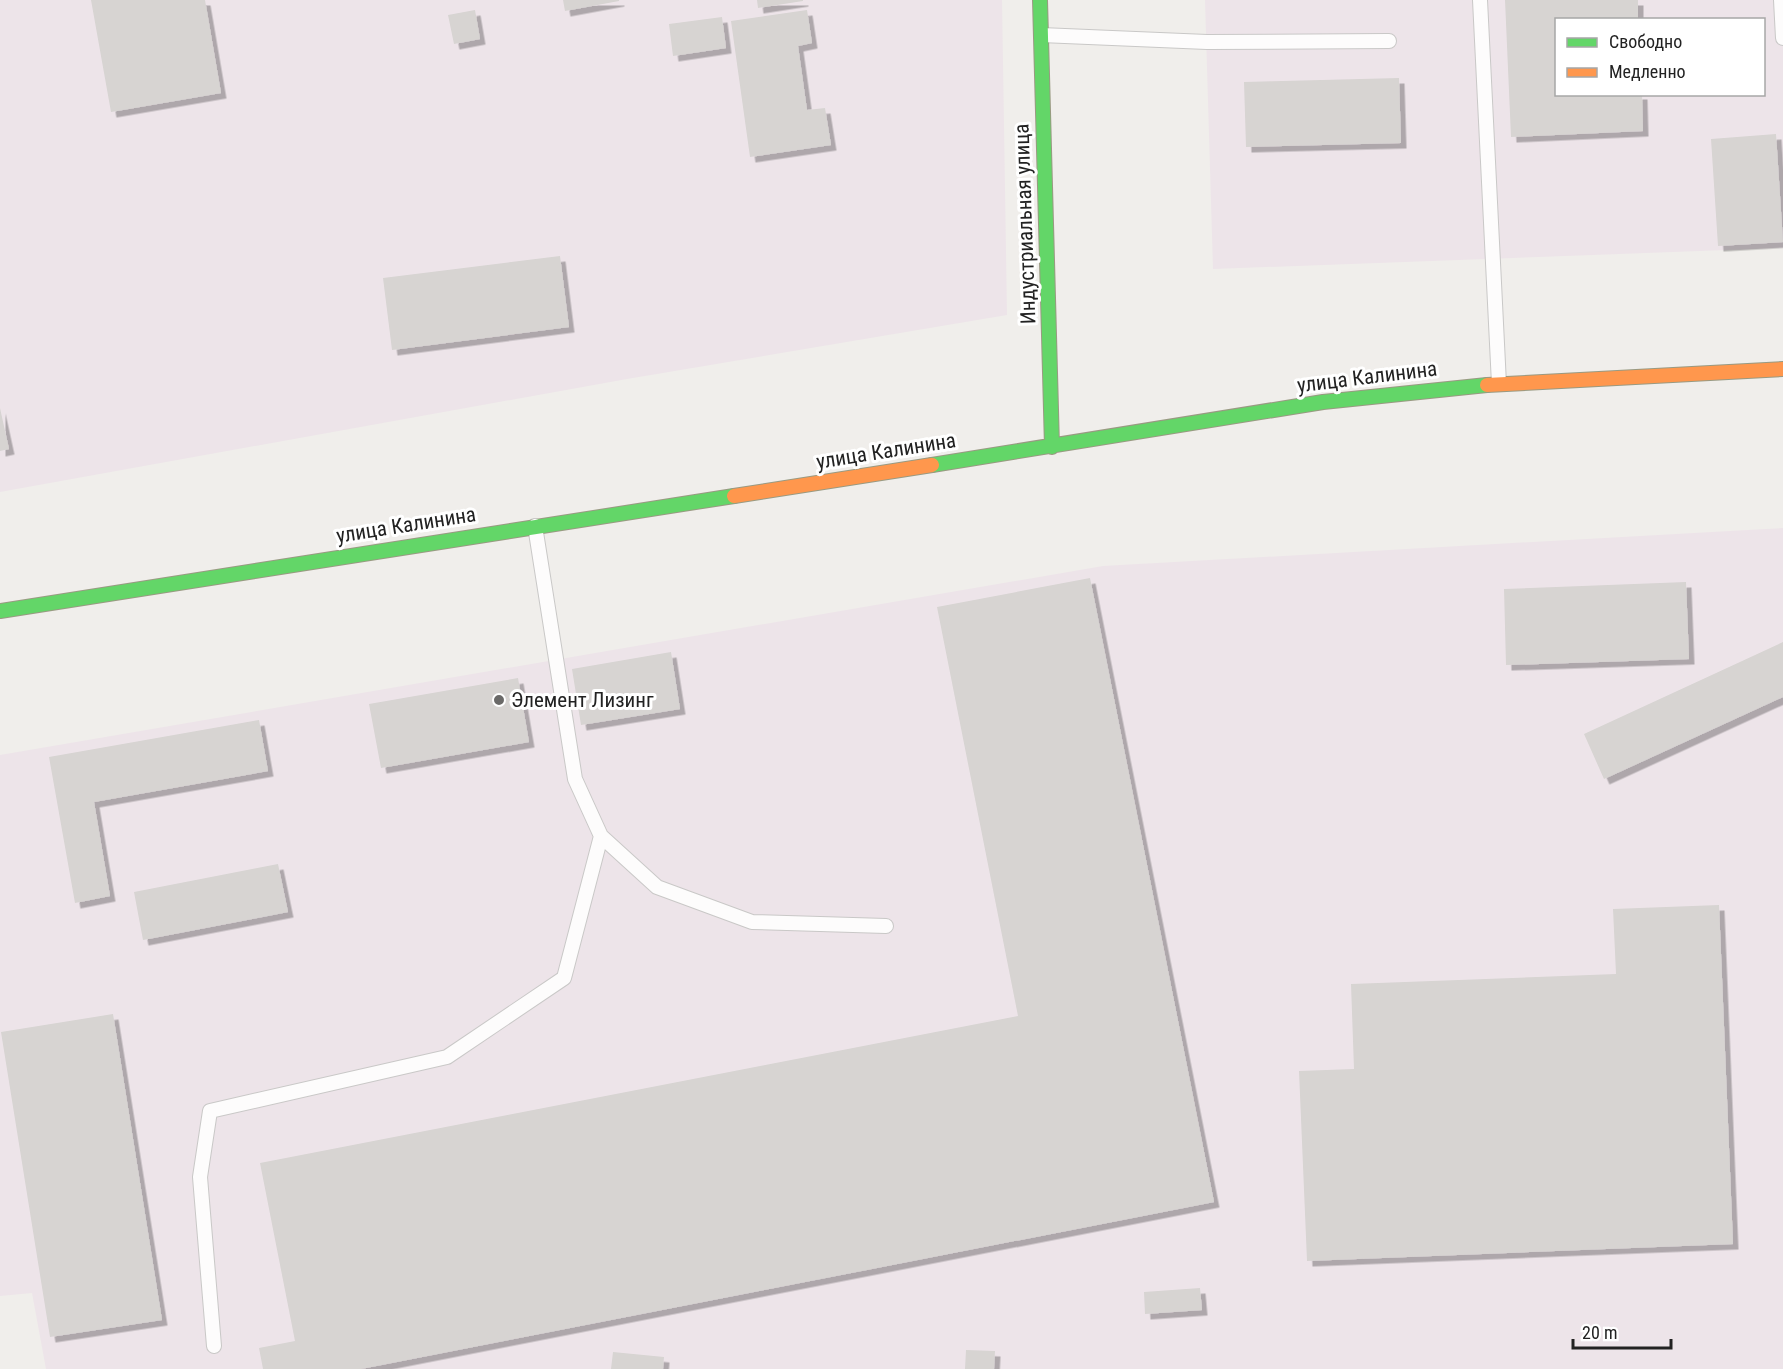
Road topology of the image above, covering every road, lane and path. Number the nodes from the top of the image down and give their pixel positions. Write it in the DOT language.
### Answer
graph roads {
  1 [pos="1040,0"];
  2 [pos="1480,0"];
  3 [pos="1781,0"];
  4 [pos="1041,35"];
  5 [pos="1783,38"];
  6 [pos="1389,41"];
  7 [pos="1783,369"];
  8 [pos="1499,384"];
  9 [pos="1052,447"];
  10 [pos="535,526"];
  11 [pos="0,611"];
  12 [pos="601,836"];
  13 [pos="886,926"];
  14 [pos="214,1346"];
  1 -- 4 [label="main road, Индустриальная улица"];
  2 -- 8 [label="lane"];
  3 -- 5 [label="lane"];
  4 -- 6 [label="lane"];
  4 -- 9 [label="main road, Индустриальная улица"];
  7 -- 8 [label="main road, улица Калинина"];
  8 -- 9 [label="main road, улица Калинина"];
  9 -- 10 [label="main road, улица Калинина"];
  10 -- 11 [label="main road, улица Калинина"];
  10 -- 12 [label="lane"];
  12 -- 13 [label="lane"];
  12 -- 14 [label="lane"];
}
